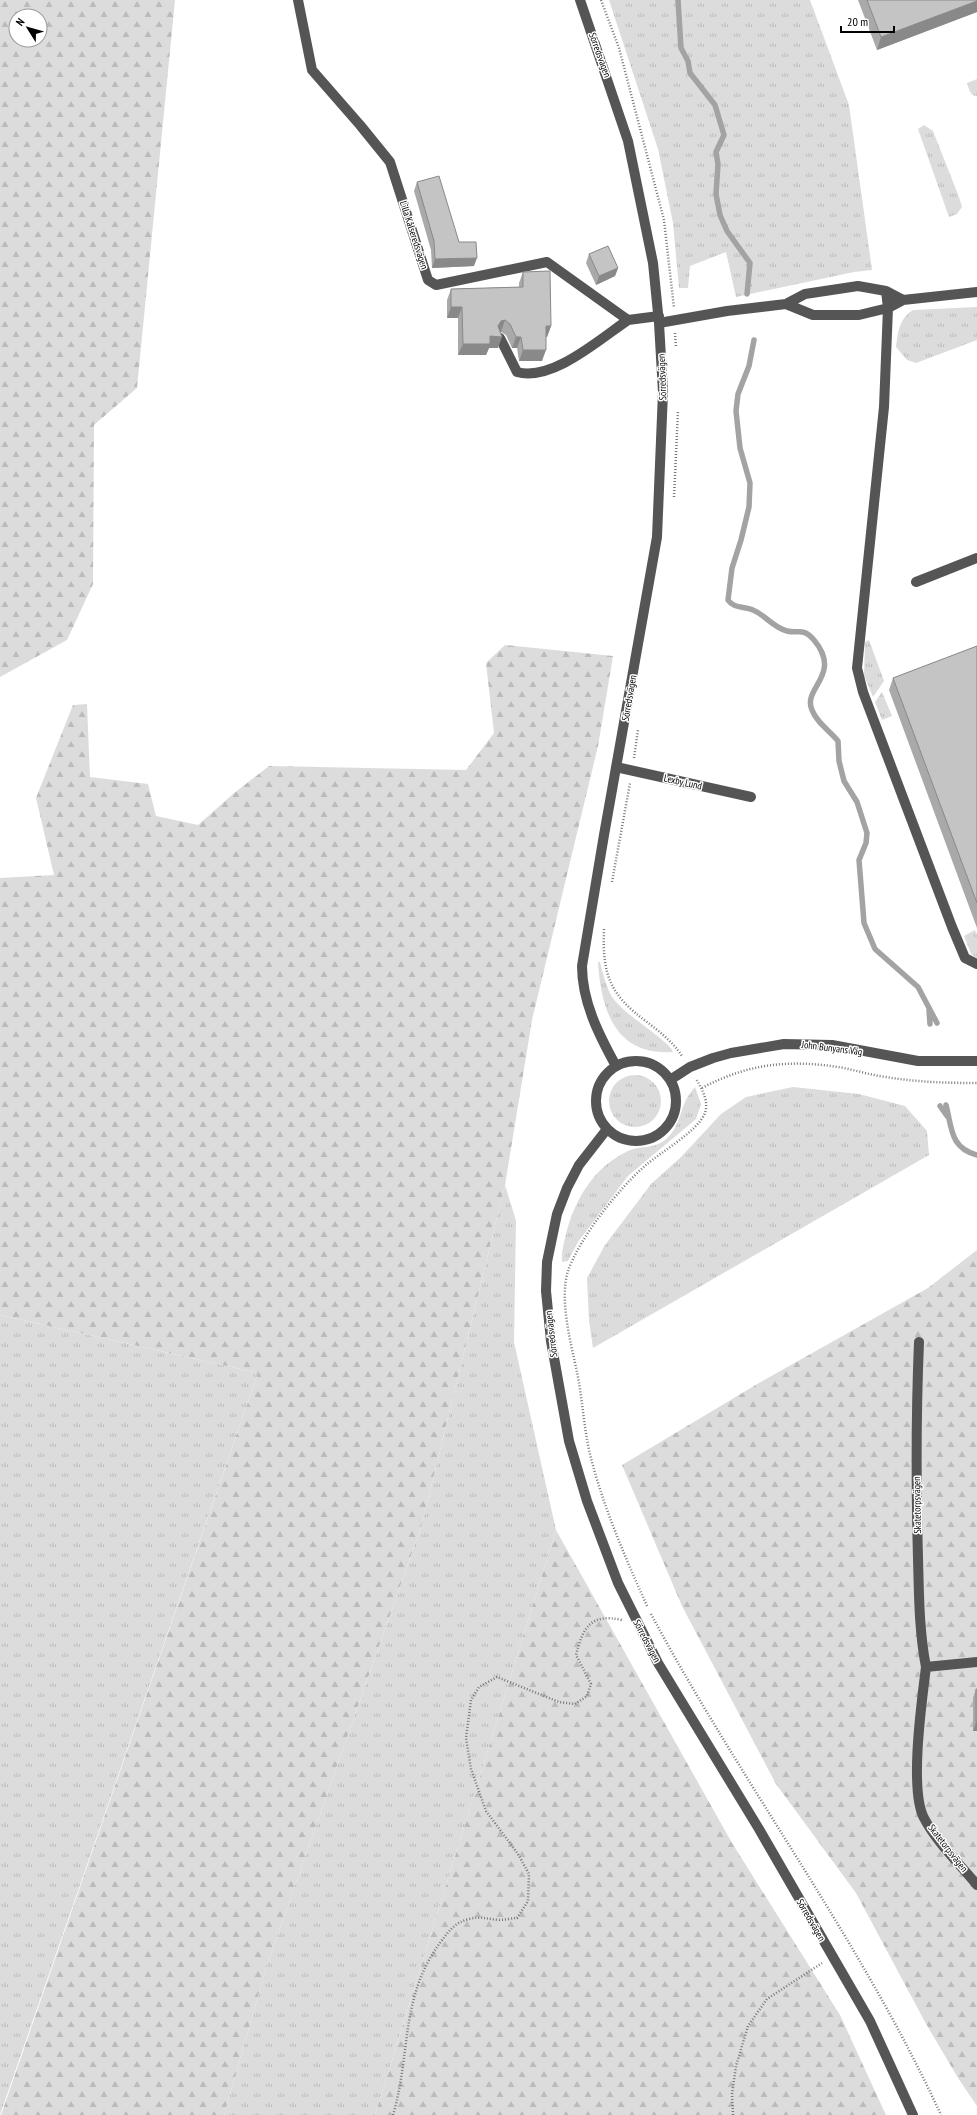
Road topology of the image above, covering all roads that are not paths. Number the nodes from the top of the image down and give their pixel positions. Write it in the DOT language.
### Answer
graph roads {
  1 [pos="298,0"];
  2 [pos="580,0"];
  3 [pos="886,291"];
  4 [pos="977,292"];
  5 [pos="903,300"];
  6 [pos="786,304"];
  7 [pos="888,308"];
  8 [pos="659,319"];
  9 [pos="628,320"];
  10 [pos="500,338"];
  11 [pos="977,558"];
  12 [pos="916,582"];
  13 [pos="616,767"];
  14 [pos="751,797"];
  15 [pos="977,964"];
  16 [pos="977,1061"];
  17 [pos="616,1066"];
  18 [pos="670,1080"];
  19 [pos="607,1129"];
  20 [pos="920,1342"];
  21 [pos="977,1662"];
  22 [pos="926,1667"];
  23 [pos="977,1885"];
  24 [pos="913,2115"];
  1 -- 9 [label="street, Lilla Kålseredsvägen"];
  2 -- 8 [label="street, Sörredsvägen"];
  3 -- 5 [label="street"];
  3 -- 6 [label="street"];
  3 -- 7 [label="street"];
  4 -- 5 [label="street"];
  5 -- 7 [label="street"];
  6 -- 7 [label="street"];
  6 -- 8 [label="street"];
  7 -- 15 [label="street"];
  8 -- 9 [label="street"];
  8 -- 13 [label="street, Sörredsvägen"];
  9 -- 10 [label="street"];
  11 -- 12 [label="street"];
  13 -- 14 [label="street, Lexby Lund"];
  13 -- 17 [label="street, Sörredsvägen"];
  16 -- 18 [label="street, John Bunyans Väg"];
  17 -- 18 [label="street"];
  17 -- 19 [label="street"];
  18 -- 19 [label="street"];
  19 -- 24 [label="street, Sörredsvägen"];
  20 -- 22 [label="street, Skatetorpsvägen"];
  21 -- 22 [label="street"];
  22 -- 23 [label="street, Skatetorpsvägen"];
}
